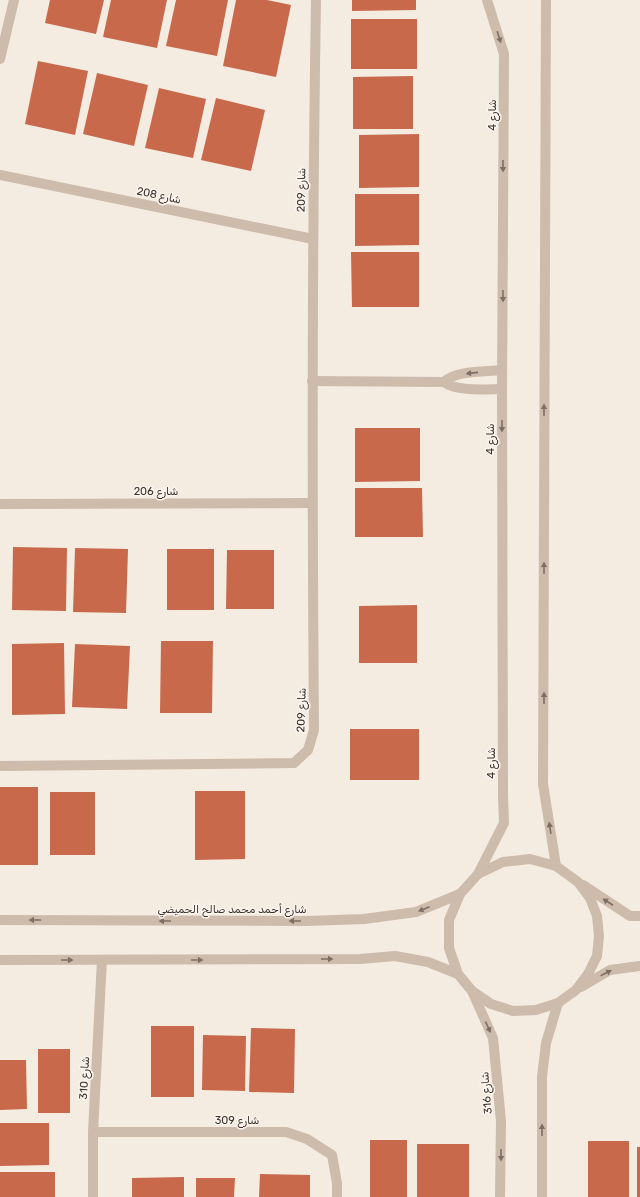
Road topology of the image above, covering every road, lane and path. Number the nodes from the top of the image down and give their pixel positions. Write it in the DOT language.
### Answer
graph roads {
  1 [pos="14,0"];
  2 [pos="316,0"];
  3 [pos="487,0"];
  4 [pos="546,0"];
  5 [pos="0,59"];
  6 [pos="0,175"];
  7 [pos="312,239"];
  8 [pos="502,370"];
  9 [pos="312,381"];
  10 [pos="444,382"];
  11 [pos="502,389"];
  12 [pos="312,503"];
  13 [pos="0,504"];
  14 [pos="0,766"];
  15 [pos="556,866"];
  16 [pos="478,874"];
  17 [pos="578,882"];
  18 [pos="460,894"];
  19 [pos="640,916"];
  20 [pos="0,920"];
  21 [pos="0,960"];
  22 [pos="102,960"];
  23 [pos="640,966"];
  24 [pos="458,974"];
  25 [pos="576,990"];
  26 [pos="472,991"];
  27 [pos="558,1003"];
  28 [pos="93,1132"];
  29 [pos="93,1197"];
  30 [pos="337,1197"];
  31 [pos="500,1197"];
  32 [pos="542,1197"];
  1 -- 5 [label="street"];
  2 -- 7 [label="street, شارع 209"];
  3 -- 8 [label="street, شارع 4, one-way"];
  15 -- 4 [label="street, one-way"];
  6 -- 7 [label="street, شارع 208"];
  7 -- 9 [label="street, شارع 209"];
  8 -- 10 [label="street, one-way"];
  8 -- 11 [label="street, شارع 4"];
  9 -- 10 [label="street"];
  9 -- 12 [label="street, شارع 209"];
  10 -- 11 [label="street"];
  11 -- 16 [label="street, شارع 4, one-way"];
  12 -- 13 [label="street, شارع 206"];
  12 -- 14 [label="street, شارع 209"];
  15 -- 16 [label="street"];
  15 -- 17 [label="street"];
  16 -- 18 [label="street"];
  19 -- 17 [label="street, one-way"];
  17 -- 25 [label="street"];
  18 -- 20 [label="street, شارع أحمد محمد صالح الحميضي, one-way"];
  18 -- 24 [label="street"];
  21 -- 22 [label="street, one-way"];
  22 -- 24 [label="street, one-way"];
  22 -- 28 [label="street, شارع 310"];
  25 -- 23 [label="street, one-way"];
  24 -- 26 [label="street"];
  25 -- 27 [label="street"];
  26 -- 27 [label="street"];
  26 -- 31 [label="street, شارع 316, one-way"];
  32 -- 27 [label="street, one-way"];
  28 -- 29 [label="street, شارع 310"];
  28 -- 30 [label="street, شارع 309"];
}
